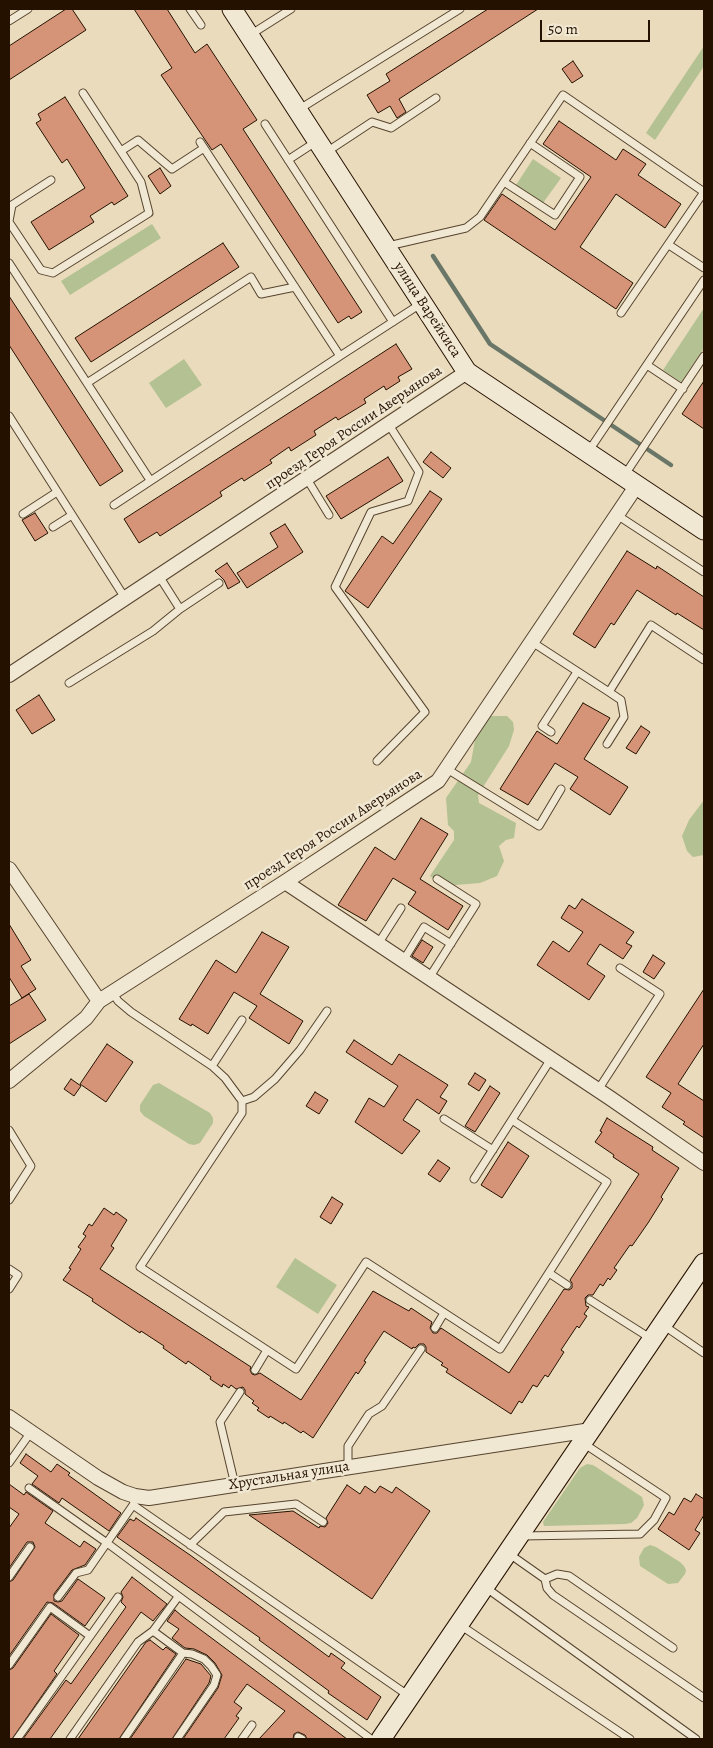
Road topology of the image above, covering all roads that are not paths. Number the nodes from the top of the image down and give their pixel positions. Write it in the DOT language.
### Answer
graph roads {
  1 [pos="28,9"];
  2 [pos="190,9"];
  3 [pos="232,9"];
  4 [pos="291,9"];
  5 [pos="460,9"];
  6 [pos="9,22"];
  7 [pos="201,25"];
  8 [pos="250,36"];
  9 [pos="83,93"];
  10 [pos="436,98"];
  11 [pos="298,110"];
  12 [pos="265,124"];
  13 [pos="530,143"];
  14 [pos="321,147"];
  15 [pos="121,151"];
  16 [pos="288,160"];
  17 [pos="51,180"];
  18 [pos="504,182"];
  19 [pos="704,192"];
  20 [pos="9,222"];
  21 [pos="669,244"];
  22 [pos="386,247"];
  23 [pos="9,263"];
  24 [pos="704,268"];
  25 [pos="704,280"];
  26 [pos="295,287"];
  27 [pos="422,303"];
  28 [pos="622,313"];
  29 [pos="393,322"];
  30 [pos="340,356"];
  31 [pos="704,356"];
  32 [pos="648,364"];
  33 [pos="468,372"];
  34 [pos="87,383"];
  35 [pos="682,388"];
  36 [pos="9,416"];
  37 [pos="389,425"];
  38 [pos="588,453"];
  39 [pos="307,479"];
  40 [pos="150,480"];
  41 [pos="630,481"];
  42 [pos="57,492"];
  43 [pos="114,504"];
  44 [pos="23,514"];
  45 [pos="72,515"];
  46 [pos="329,515"];
  47 [pos="617,515"];
  48 [pos="703,525"];
  49 [pos="53,527"];
  50 [pos="704,572"];
  51 [pos="159,576"];
  52 [pos="219,583"];
  53 [pos="125,598"];
  54 [pos="180,609"];
  55 [pos="532,642"];
  56 [pos="704,660"];
  57 [pos="577,672"];
  58 [pos="9,675"];
  59 [pos="69,683"];
  60 [pos="608,692"];
  61 [pos="551,732"];
  62 [pos="607,744"];
  63 [pos="378,761"];
  64 [pos="447,769"];
  65 [pos="561,789"];
  66 [pos="9,869"];
  67 [pos="438,879"];
  68 [pos="285,882"];
  69 [pos="401,908"];
  70 [pos="451,944"];
  71 [pos="378,945"];
  72 [pos="403,961"];
  73 [pos="620,968"];
  74 [pos="429,978"];
  75 [pos="112,992"];
  76 [pos="99,1001"];
  77 [pos="327,1011"];
  78 [pos="242,1020"];
  79 [pos="551,1059"];
  80 [pos="212,1066"];
  81 [pos="9,1081"];
  82 [pos="598,1090"];
  83 [pos="242,1102"];
  84 [pos="444,1119"];
  85 [pos="512,1120"];
  86 [pos="9,1130"];
  87 [pos="492,1150"];
  88 [pos="704,1163"];
  89 [pos="474,1179"];
  90 [pos="9,1200"];
  91 [pos="704,1264"];
  92 [pos="9,1269"];
  93 [pos="549,1273"];
  94 [pos="567,1284"];
  95 [pos="9,1289"];
  96 [pos="590,1300"];
  97 [pos="444,1313"];
  98 [pos="435,1328"];
  99 [pos="658,1332"];
  100 [pos="421,1349"];
  101 [pos="267,1350"];
  102 [pos="704,1353"];
  103 [pos="255,1370"];
  104 [pos="240,1392"];
  105 [pos="9,1417"];
  106 [pos="31,1432"];
  107 [pos="587,1437"];
  108 [pos="9,1463"];
  109 [pos="348,1467"];
  110 [pos="235,1484"];
  111 [pos="29,1488"];
  112 [pos="134,1501"];
  113 [pos="323,1522"];
  114 [pos="519,1536"];
  115 [pos="107,1543"];
  116 [pos="190,1545"];
  117 [pos="30,1547"];
  118 [pos="507,1553"];
  119 [pos="9,1577"];
  120 [pos="545,1579"];
  121 [pos="484,1587"];
  122 [pos="118,1597"];
  123 [pos="178,1597"];
  124 [pos="58,1598"];
  125 [pos="459,1625"];
  126 [pos="153,1631"];
  127 [pos="90,1636"];
  128 [pos="673,1648"];
  129 [pos="183,1654"];
  130 [pos="9,1664"];
  131 [pos="410,1697"];
  132 [pos="704,1698"];
  133 [pos="252,1725"];
  134 [pos="16,1739"];
  135 [pos="70,1739"];
  136 [pos="124,1739"];
  137 [pos="177,1739"];
  138 [pos="242,1739"];
  139 [pos="371,1739"];
  140 [pos="381,1739"];
  141 [pos="630,1739"];
  142 [pos="696,1739"];
  1 -- 6 [label="lane"];
  2 -- 7 [label="lane"];
  3 -- 8 [label="main road, улица Варейкиса"];
  4 -- 8 [label="lane"];
  5 -- 11 [label="lane"];
  8 -- 11 [label="main road, улица Варейкиса"];
  9 -- 15 [label="lane"];
  10 -- 14 [label="lane"];
  11 -- 14 [label="main road, улица Варейкиса"];
  12 -- 16 [label="lane"];
  13 -- 18 [label="lane"];
  13 -- 18 [label="lane"];
  13 -- 19 [label="lane"];
  14 -- 16 [label="lane"];
  14 -- 22 [label="main road, улица Варейкиса"];
  15 -- 20 [label="lane"];
  15 -- 26 [label="lane"];
  16 -- 29 [label="lane"];
  17 -- 20 [label="lane"];
  18 -- 22 [label="lane"];
  19 -- 21 [label="lane"];
  21 -- 24 [label="lane"];
  21 -- 28 [label="lane"];
  22 -- 27 [label="main road, улица Варейкиса"];
  23 -- 34 [label="lane"];
  25 -- 32 [label="lane"];
  26 -- 30 [label="lane"];
  26 -- 34 [label="lane"];
  27 -- 29 [label="lane"];
  27 -- 33 [label="main road, улица Варейкиса"];
  29 -- 30 [label="lane"];
  30 -- 40 [label="lane"];
  31 -- 35 [label="lane"];
  32 -- 35 [label="lane"];
  32 -- 38 [label="lane"];
  33 -- 37 [label="street, проезд Героя России Аверьянова"];
  33 -- 38 [label="main road, улица Варейкиса"];
  34 -- 40 [label="lane"];
  35 -- 41 [label="lane"];
  36 -- 42 [label="lane"];
  37 -- 39 [label="street, проезд Героя России Аверьянова"];
  37 -- 63 [label="lane"];
  38 -- 41 [label="main road, улица Варейкиса"];
  39 -- 46 [label="lane"];
  39 -- 51 [label="street, проезд Героя России Аверьянова"];
  40 -- 43 [label="lane"];
  41 -- 47 [label="street, проезд Героя России Аверьянова"];
  41 -- 48 [label="main road, улица Варейкиса"];
  42 -- 44 [label="lane"];
  42 -- 45 [label="lane"];
  45 -- 49 [label="lane"];
  45 -- 53 [label="lane"];
  47 -- 50 [label="lane"];
  47 -- 55 [label="street, проезд Героя России Аверьянова"];
  51 -- 53 [label="street, проезд Героя России Аверьянова"];
  51 -- 54 [label="lane"];
  52 -- 54 [label="lane"];
  53 -- 58 [label="street, проезд Героя России Аверьянова"];
  54 -- 59 [label="lane"];
  55 -- 57 [label="lane"];
  55 -- 64 [label="street, проезд Героя России Аверьянова"];
  56 -- 60 [label="lane"];
  57 -- 60 [label="lane"];
  57 -- 61 [label="lane"];
  60 -- 62 [label="lane"];
  64 -- 65 [label="lane"];
  64 -- 68 [label="street, проезд Героя России Аверьянова"];
  66 -- 76 [label="street"];
  67 -- 70 [label="lane"];
  68 -- 71 [label="street"];
  68 -- 75 [label="street, проезд Героя России Аверьянова"];
  69 -- 71 [label="lane"];
  70 -- 72 [label="lane"];
  70 -- 74 [label="lane"];
  71 -- 72 [label="street"];
  72 -- 74 [label="street"];
  73 -- 82 [label="lane"];
  74 -- 79 [label="street"];
  75 -- 76 [label="street, проезд Героя России Аверьянова"];
  75 -- 80 [label="lane"];
  76 -- 81 [label="street, проезд Героя России Аверьянова"];
  77 -- 83 [label="lane"];
  78 -- 80 [label="lane"];
  79 -- 82 [label="street"];
  79 -- 85 [label="lane"];
  80 -- 83 [label="lane"];
  82 -- 88 [label="street"];
  83 -- 101 [label="lane"];
  84 -- 87 [label="lane"];
  85 -- 87 [label="lane"];
  85 -- 93 [label="lane"];
  86 -- 90 [label="lane"];
  87 -- 89 [label="lane"];
  91 -- 99 [label="main road"];
  92 -- 95 [label="lane"];
  93 -- 94 [label="lane"];
  93 -- 97 [label="lane"];
  96 -- 99 [label="lane"];
  97 -- 98 [label="lane"];
  97 -- 101 [label="lane"];
  99 -- 102 [label="lane"];
  99 -- 107 [label="main road"];
  100 -- 109 [label="lane"];
  101 -- 103 [label="lane"];
  104 -- 110 [label="lane"];
  105 -- 106 [label="street, Хрустальная улица"];
  106 -- 108 [label="lane"];
  106 -- 112 [label="street, Хрустальная улица"];
  107 -- 109 [label="street, Хрустальная улица"];
  107 -- 114 [label="main road"];
  107 -- 114 [label="lane"];
  109 -- 110 [label="street, Хрустальная улица"];
  110 -- 112 [label="street, Хрустальная улица"];
  111 -- 115 [label="lane"];
  112 -- 115 [label="lane"];
  112 -- 116 [label="lane"];
  113 -- 116 [label="lane"];
  114 -- 118 [label="main road"];
  115 -- 123 [label="lane"];
  115 -- 124 [label="lane"];
  116 -- 131 [label="lane"];
  117 -- 119 [label="lane"];
  118 -- 120 [label="lane"];
  118 -- 121 [label="main road"];
  120 -- 128 [label="lane"];
  120 -- 132 [label="lane"];
  121 -- 125 [label="main road"];
  121 -- 142 [label="lane"];
  122 -- 127 [label="lane"];
  123 -- 126 [label="lane"];
  123 -- 139 [label="lane"];
  125 -- 131 [label="main road"];
  125 -- 141 [label="lane"];
  126 -- 129 [label="lane"];
  126 -- 135 [label="lane"];
  127 -- 130 [label="lane"];
  127 -- 134 [label="lane"];
  129 -- 136 [label="lane"];
  129 -- 137 [label="lane"];
  131 -- 140 [label="main road"];
  133 -- 138 [label="lane"];
}
